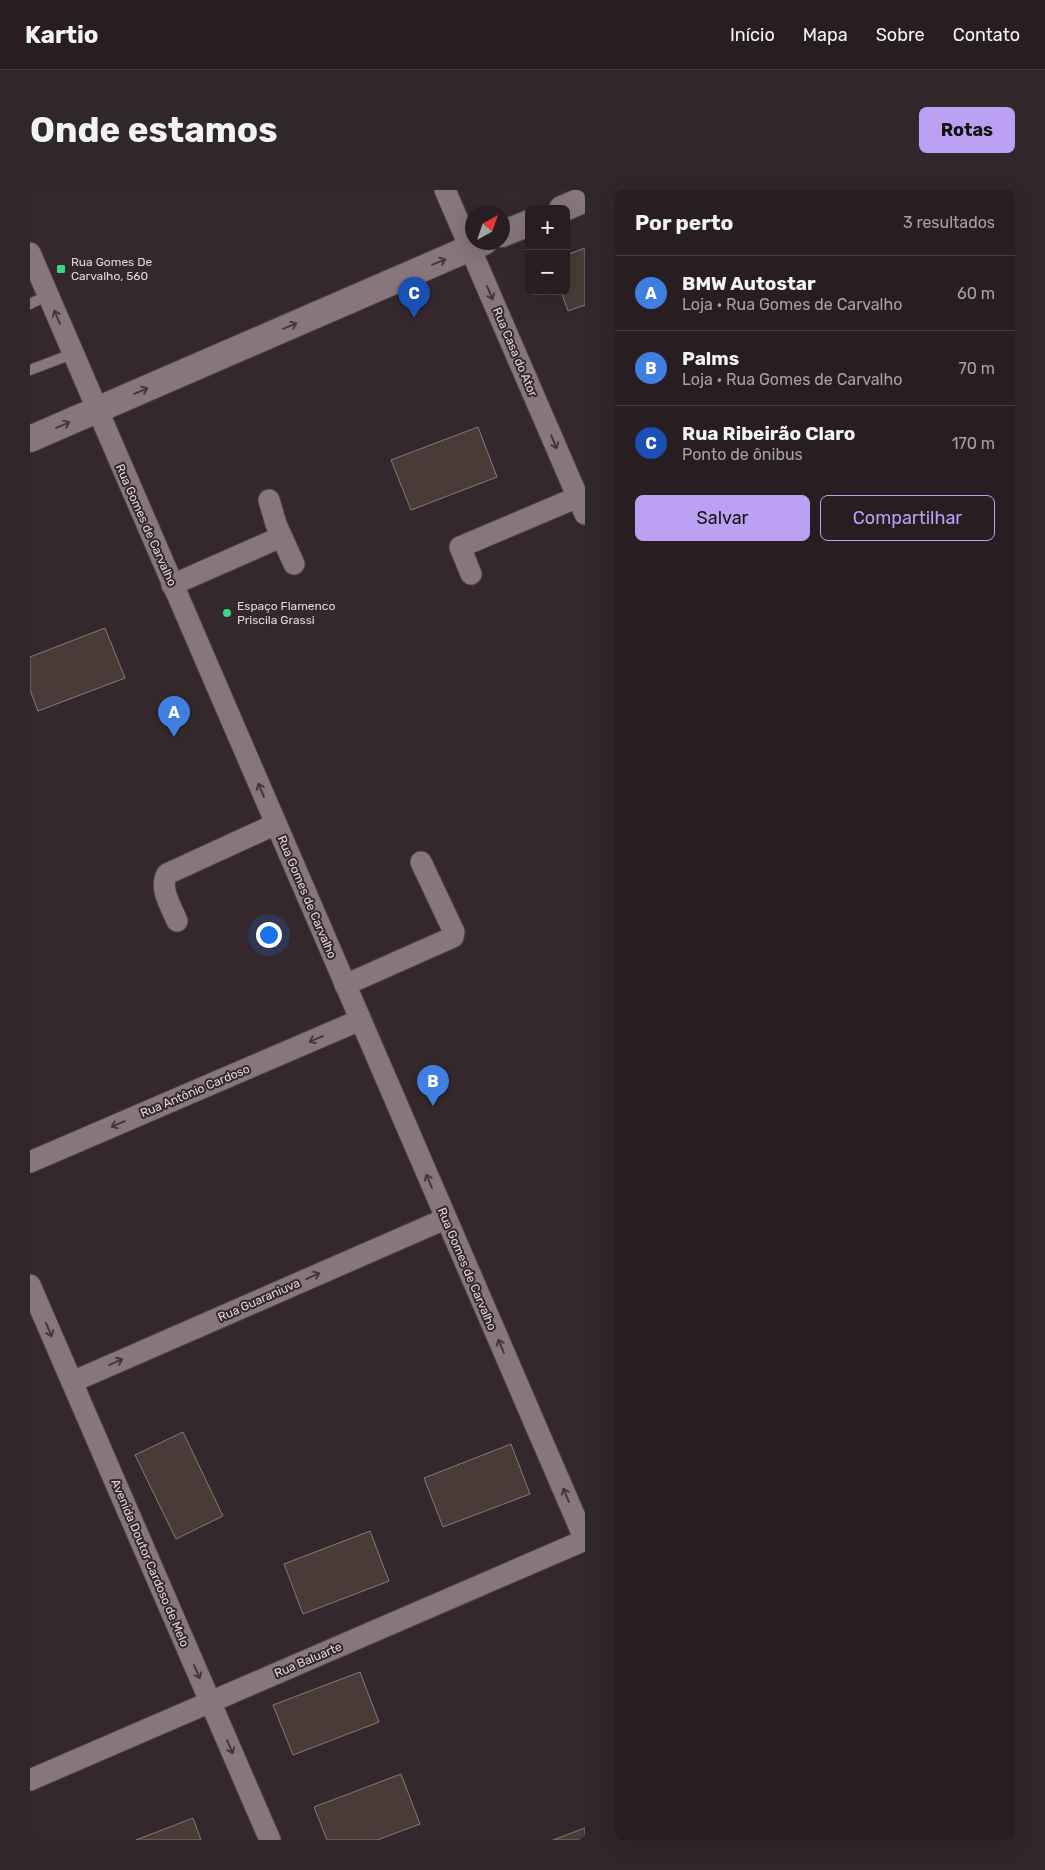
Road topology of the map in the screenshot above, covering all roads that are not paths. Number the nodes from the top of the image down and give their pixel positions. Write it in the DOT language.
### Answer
graph roads {
  1 [pos="445,190"];
  2 [pos="585,199"];
  3 [pos="570,206"];
  4 [pos="465,224"];
  5 [pos="525,225"];
  6 [pos="510,231"];
  7 [pos="466,250"];
  8 [pos="479,250"];
  9 [pos="30,253"];
  10 [pos="39,300"];
  11 [pos="72,354"];
  12 [pos="30,370"];
  13 [pos="96,411"];
  14 [pos="30,439"];
  15 [pos="269,500"];
  16 [pos="581,505"];
  17 [pos="281,537"];
  18 [pos="294,564"];
  19 [pos="471,574"];
  20 [pos="172,584"];
  21 [pos="276,824"];
  22 [pos="421,862"];
  23 [pos="177,921"];
  24 [pos="345,985"];
  25 [pos="360,1020"];
  26 [pos="30,1162"];
  27 [pos="445,1218"];
  28 [pos="30,1285"];
  29 [pos="72,1382"];
  30 [pos="585,1540"];
  31 [pos="211,1702"];
  32 [pos="30,1780"];
  33 [pos="270,1840"];
  1 -- 4 [label="street, Rua Casa do Ator"];
  2 -- 3 [label="street"];
  5 -- 6 [label="street"];
  13 -- 7 [label="street, one-way"];
  8 -- 16 [label="street, Rua Casa do Ator, one-way"];
  9 -- 10 [label="street, Rua Gomes de Carvalho"];
  11 -- 10 [label="street, Rua Gomes de Carvalho, one-way"];
  11 -- 12 [label="lane"];
  11 -- 13 [label="street, Rua Gomes de Carvalho"];
  14 -- 13 [label="street, one-way"];
  13 -- 20 [label="street, Rua Gomes de Carvalho"];
  15 -- 17 [label="street"];
  16 -- 19 [label="street"];
  17 -- 18 [label="street"];
  17 -- 20 [label="street"];
  21 -- 20 [label="street, Rua Gomes de Carvalho, one-way"];
  21 -- 23 [label="street"];
  21 -- 24 [label="street, Rua Gomes de Carvalho"];
  22 -- 24 [label="street"];
  24 -- 25 [label="street, Rua Gomes de Carvalho"];
  25 -- 26 [label="street, Rua Antônio Cardoso, one-way"];
  27 -- 25 [label="street, Rua Gomes de Carvalho, one-way"];
  29 -- 27 [label="street, Rua Guaraniuva, one-way"];
  30 -- 27 [label="street, Rua Gomes de Carvalho, one-way"];
  28 -- 29 [label="street, Avenida Doutor Cardoso de Melo, one-way"];
  29 -- 31 [label="street, Avenida Doutor Cardoso de Melo, one-way"];
  30 -- 31 [label="street, Rua Baluarte"];
  31 -- 32 [label="street, Rua Baluarte"];
  31 -- 33 [label="street, Avenida Doutor Cardoso de Melo, one-way"];
}
